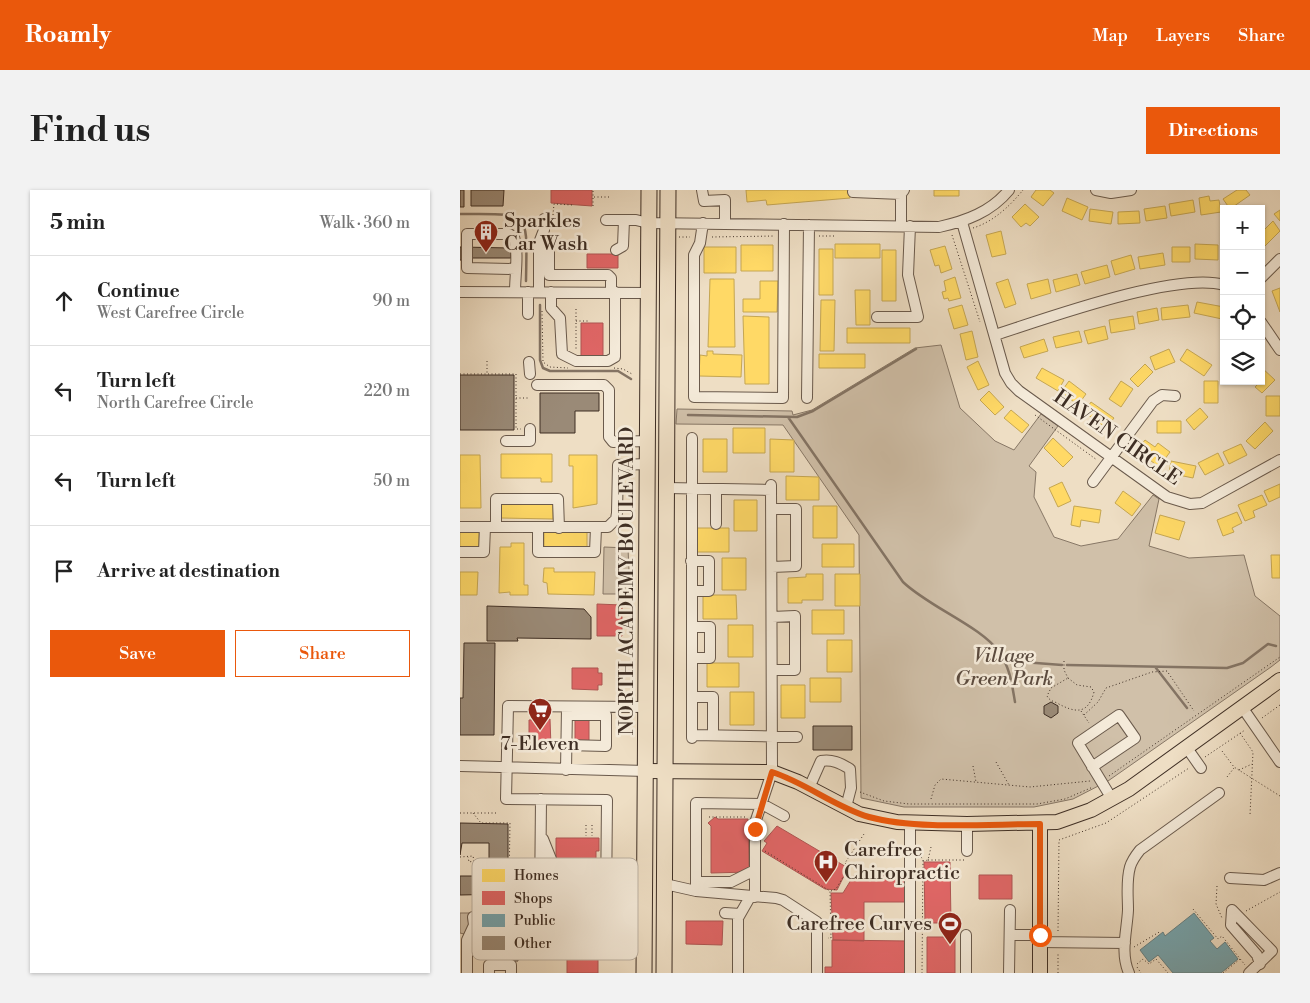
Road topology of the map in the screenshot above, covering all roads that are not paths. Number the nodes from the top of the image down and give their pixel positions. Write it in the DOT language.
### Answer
graph roads {
  1 [pos="649,190"];
  2 [pos="668,190"];
  3 [pos="702,190"];
  4 [pos="1096,190"];
  5 [pos="1131,190"];
  6 [pos="1005,191"];
  7 [pos="852,192"];
  8 [pos="882,192"];
  9 [pos="903,192"];
  10 [pos="724,195"];
  11 [pos="549,220"];
  12 [pos="606,220"];
  13 [pos="624,220"];
  14 [pos="962,222"];
  15 [pos="703,223"];
  16 [pos="648,224"];
  17 [pos="668,224"];
  18 [pos="725,224"];
  19 [pos="784,224"];
  20 [pos="809,225"];
  21 [pos="906,226"];
  22 [pos="549,250"];
  23 [pos="616,250"];
  24 [pos="1280,258"];
  25 [pos="515,269"];
  26 [pos="1265,274"];
  27 [pos="1220,285"];
  28 [pos="460,292"];
  29 [pos="515,292"];
  30 [pos="534,292"];
  31 [pos="551,292"];
  32 [pos="613,292"];
  33 [pos="647,292"];
  34 [pos="528,314"];
  35 [pos="877,317"];
  36 [pos="1265,328"];
  37 [pos="994,334"];
  38 [pos="1280,350"];
  39 [pos="529,362"];
  40 [pos="530,374"];
  41 [pos="537,385"];
  42 [pos="1175,396"];
  43 [pos="807,398"];
  44 [pos="526,429"];
  45 [pos="692,438"];
  46 [pos="506,441"];
  47 [pos="648,441"];
  48 [pos="1112,456"];
  49 [pos="1280,460"];
  50 [pos="648,464"];
  51 [pos="1093,482"];
  52 [pos="667,488"];
  53 [pos="690,489"];
  54 [pos="716,489"];
  55 [pos="772,509"];
  56 [pos="716,524"];
  57 [pos="460,526"];
  58 [pos="485,527"];
  59 [pos="496,527"];
  60 [pos="538,528"];
  61 [pos="559,528"];
  62 [pos="596,528"];
  63 [pos="460,552"];
  64 [pos="691,561"];
  65 [pos="772,567"];
  66 [pos="692,591"];
  67 [pos="772,617"];
  68 [pos="692,627"];
  69 [pos="692,658"];
  70 [pos="772,670"];
  71 [pos="1280,680"];
  72 [pos="692,697"];
  73 [pos="646,707"];
  74 [pos="1242,707"];
  75 [pos="567,710"];
  76 [pos="606,711"];
  77 [pos="713,735"];
  78 [pos="772,736"];
  79 [pos="797,737"];
  80 [pos="566,746"];
  81 [pos="1187,748"];
  82 [pos="1280,762"];
  83 [pos="1199,765"];
  84 [pos="460,766"];
  85 [pos="507,766"];
  86 [pos="1092,766"];
  87 [pos="566,770"];
  88 [pos="646,770"];
  89 [pos="666,771"];
  90 [pos="772,772"];
  91 [pos="810,788"];
  92 [pos="1218,793"];
  93 [pos="541,799"];
  94 [pos="1112,799"];
  95 [pos="762,804"];
  96 [pos="846,807"];
  97 [pos="784,816"];
  98 [pos="910,823"];
  99 [pos="967,824"];
  100 [pos="1040,824"];
  101 [pos="967,856"];
  102 [pos="541,858"];
  103 [pos="606,858"];
  104 [pos="755,870"];
  105 [pos="1280,873"];
  106 [pos="1230,878"];
  107 [pos="665,884"];
  108 [pos="696,886"];
  109 [pos="752,897"];
  110 [pos="638,905"];
  111 [pos="645,905"];
  112 [pos="1010,910"];
  113 [pos="725,914"];
  114 [pos="740,914"];
  115 [pos="472,929"];
  116 [pos="966,934"];
  117 [pos="1010,934"];
  118 [pos="1040,938"];
  119 [pos="1129,941"];
  120 [pos="1260,964"];
  121 [pos="1248,970"];
  122 [pos="467,973"];
  123 [pos="489,973"];
  124 [pos="511,973"];
  125 [pos="644,973"];
  126 [pos="664,973"];
  127 [pos="738,973"];
  128 [pos="817,973"];
  129 [pos="910,973"];
  130 [pos="966,973"];
  131 [pos="1010,973"];
  132 [pos="1040,973"];
  133 [pos="1129,973"];
  1 -- 16 [label="highway, NORTH ACADEMY BOULEVARD"];
  2 -- 17 [label="highway, NORTH ACADEMY BOULEVARD"];
  3 -- 10 [label="street"];
  4 -- 5 [label="street"];
  6 -- 14 [label="street"];
  7 -- 8 [label="street"];
  8 -- 9 [label="street"];
  9 -- 21 [label="street"];
  10 -- 18 [label="street"];
  11 -- 30 [label="street"];
  12 -- 13 [label="street"];
  13 -- 16 [label="street"];
  13 -- 23 [label="street"];
  14 -- 21 [label="street"];
  14 -- 37 [label="street, HAVEN CIRCLE"];
  15 -- 17 [label="street"];
  15 -- 18 [label="street"];
  15 -- 19 [label="street"];
  16 -- 17 [label="street"];
  16 -- 33 [label="highway, NORTH ACADEMY BOULEVARD"];
  17 -- 52 [label="highway, NORTH ACADEMY BOULEVARD"];
  18 -- 19 [label="street"];
  19 -- 20 [label="street"];
  20 -- 21 [label="street"];
  20 -- 43 [label="street"];
  21 -- 35 [label="street"];
  22 -- 32 [label="street"];
  24 -- 26 [label="street"];
  25 -- 25 [label="street"];
  25 -- 29 [label="street"];
  27 -- 37 [label="street"];
  28 -- 29 [label="street"];
  29 -- 30 [label="street"];
  30 -- 31 [label="street"];
  30 -- 34 [label="street"];
  31 -- 32 [label="street"];
  31 -- 32 [label="street"];
  32 -- 33 [label="street"];
  33 -- 47 [label="highway, NORTH ACADEMY BOULEVARD"];
  36 -- 38 [label="street"];
  37 -- 48 [label="street, HAVEN CIRCLE"];
  39 -- 40 [label="street"];
  41 -- 47 [label="street"];
  42 -- 48 [label="street"];
  44 -- 46 [label="street"];
  45 -- 53 [label="street"];
  47 -- 50 [label="highway, NORTH ACADEMY BOULEVARD"];
  48 -- 49 [label="street, HAVEN CIRCLE"];
  48 -- 51 [label="street"];
  50 -- 62 [label="street"];
  50 -- 73 [label="highway, NORTH ACADEMY BOULEVARD"];
  52 -- 53 [label="street"];
  52 -- 89 [label="highway, NORTH ACADEMY BOULEVARD"];
  53 -- 54 [label="street"];
  53 -- 64 [label="street"];
  54 -- 55 [label="street"];
  54 -- 56 [label="street"];
  55 -- 65 [label="street"];
  55 -- 65 [label="street"];
  57 -- 58 [label="street"];
  58 -- 59 [label="street"];
  58 -- 63 [label="street"];
  59 -- 60 [label="street"];
  59 -- 61 [label="street"];
  60 -- 61 [label="street"];
  60 -- 62 [label="street"];
  61 -- 62 [label="street"];
  64 -- 66 [label="street"];
  64 -- 66 [label="street"];
  65 -- 67 [label="street"];
  66 -- 68 [label="street"];
  67 -- 70 [label="street"];
  67 -- 70 [label="street"];
  68 -- 69 [label="street"];
  68 -- 69 [label="street"];
  69 -- 72 [label="street"];
  70 -- 78 [label="street"];
  71 -- 74 [label="main road"];
  72 -- 77 [label="street"];
  72 -- 77 [label="street"];
  73 -- 76 [label="street"];
  73 -- 88 [label="highway, NORTH ACADEMY BOULEVARD"];
  74 -- 81 [label="main road"];
  74 -- 82 [label="street"];
  75 -- 76 [label="street"];
  75 -- 80 [label="street"];
  75 -- 85 [label="street"];
  76 -- 80 [label="street"];
  77 -- 78 [label="street"];
  78 -- 79 [label="street"];
  78 -- 90 [label="street"];
  80 -- 87 [label="street"];
  81 -- 83 [label="street"];
  81 -- 94 [label="main road"];
  84 -- 85 [label="street"];
  85 -- 87 [label="street"];
  85 -- 93 [label="street"];
  86 -- 86 [label="street"];
  86 -- 94 [label="street"];
  87 -- 88 [label="street"];
  88 -- 89 [label="main road"];
  88 -- 111 [label="highway, NORTH ACADEMY BOULEVARD"];
  89 -- 90 [label="main road"];
  89 -- 107 [label="highway, NORTH ACADEMY BOULEVARD"];
  90 -- 91 [label="main road"];
  90 -- 95 [label="street"];
  91 -- 96 [label="main road"];
  91 -- 96 [label="street"];
  92 -- 119 [label="street"];
  93 -- 102 [label="street"];
  93 -- 103 [label="street"];
  94 -- 100 [label="main road"];
  95 -- 97 [label="street"];
  95 -- 104 [label="street"];
  95 -- 108 [label="street"];
  96 -- 98 [label="main road"];
  98 -- 99 [label="main road"];
  98 -- 129 [label="street"];
  99 -- 100 [label="main road"];
  99 -- 101 [label="street"];
  100 -- 118 [label="main road"];
  104 -- 108 [label="street"];
  104 -- 109 [label="street"];
  105 -- 106 [label="street"];
  107 -- 108 [label="street"];
  107 -- 126 [label="highway, NORTH ACADEMY BOULEVARD"];
  108 -- 109 [label="street"];
  109 -- 114 [label="street"];
  109 -- 128 [label="street"];
  110 -- 111 [label="street"];
  111 -- 125 [label="highway, NORTH ACADEMY BOULEVARD"];
  112 -- 117 [label="street"];
  113 -- 114 [label="street"];
  114 -- 127 [label="street"];
  115 -- 122 [label="street"];
  116 -- 130 [label="street"];
  117 -- 118 [label="street"];
  117 -- 131 [label="street"];
  118 -- 119 [label="street"];
  118 -- 132 [label="main road"];
  119 -- 133 [label="street"];
  120 -- 120 [label="street"];
  120 -- 121 [label="street"];
  123 -- 124 [label="street"];
}
